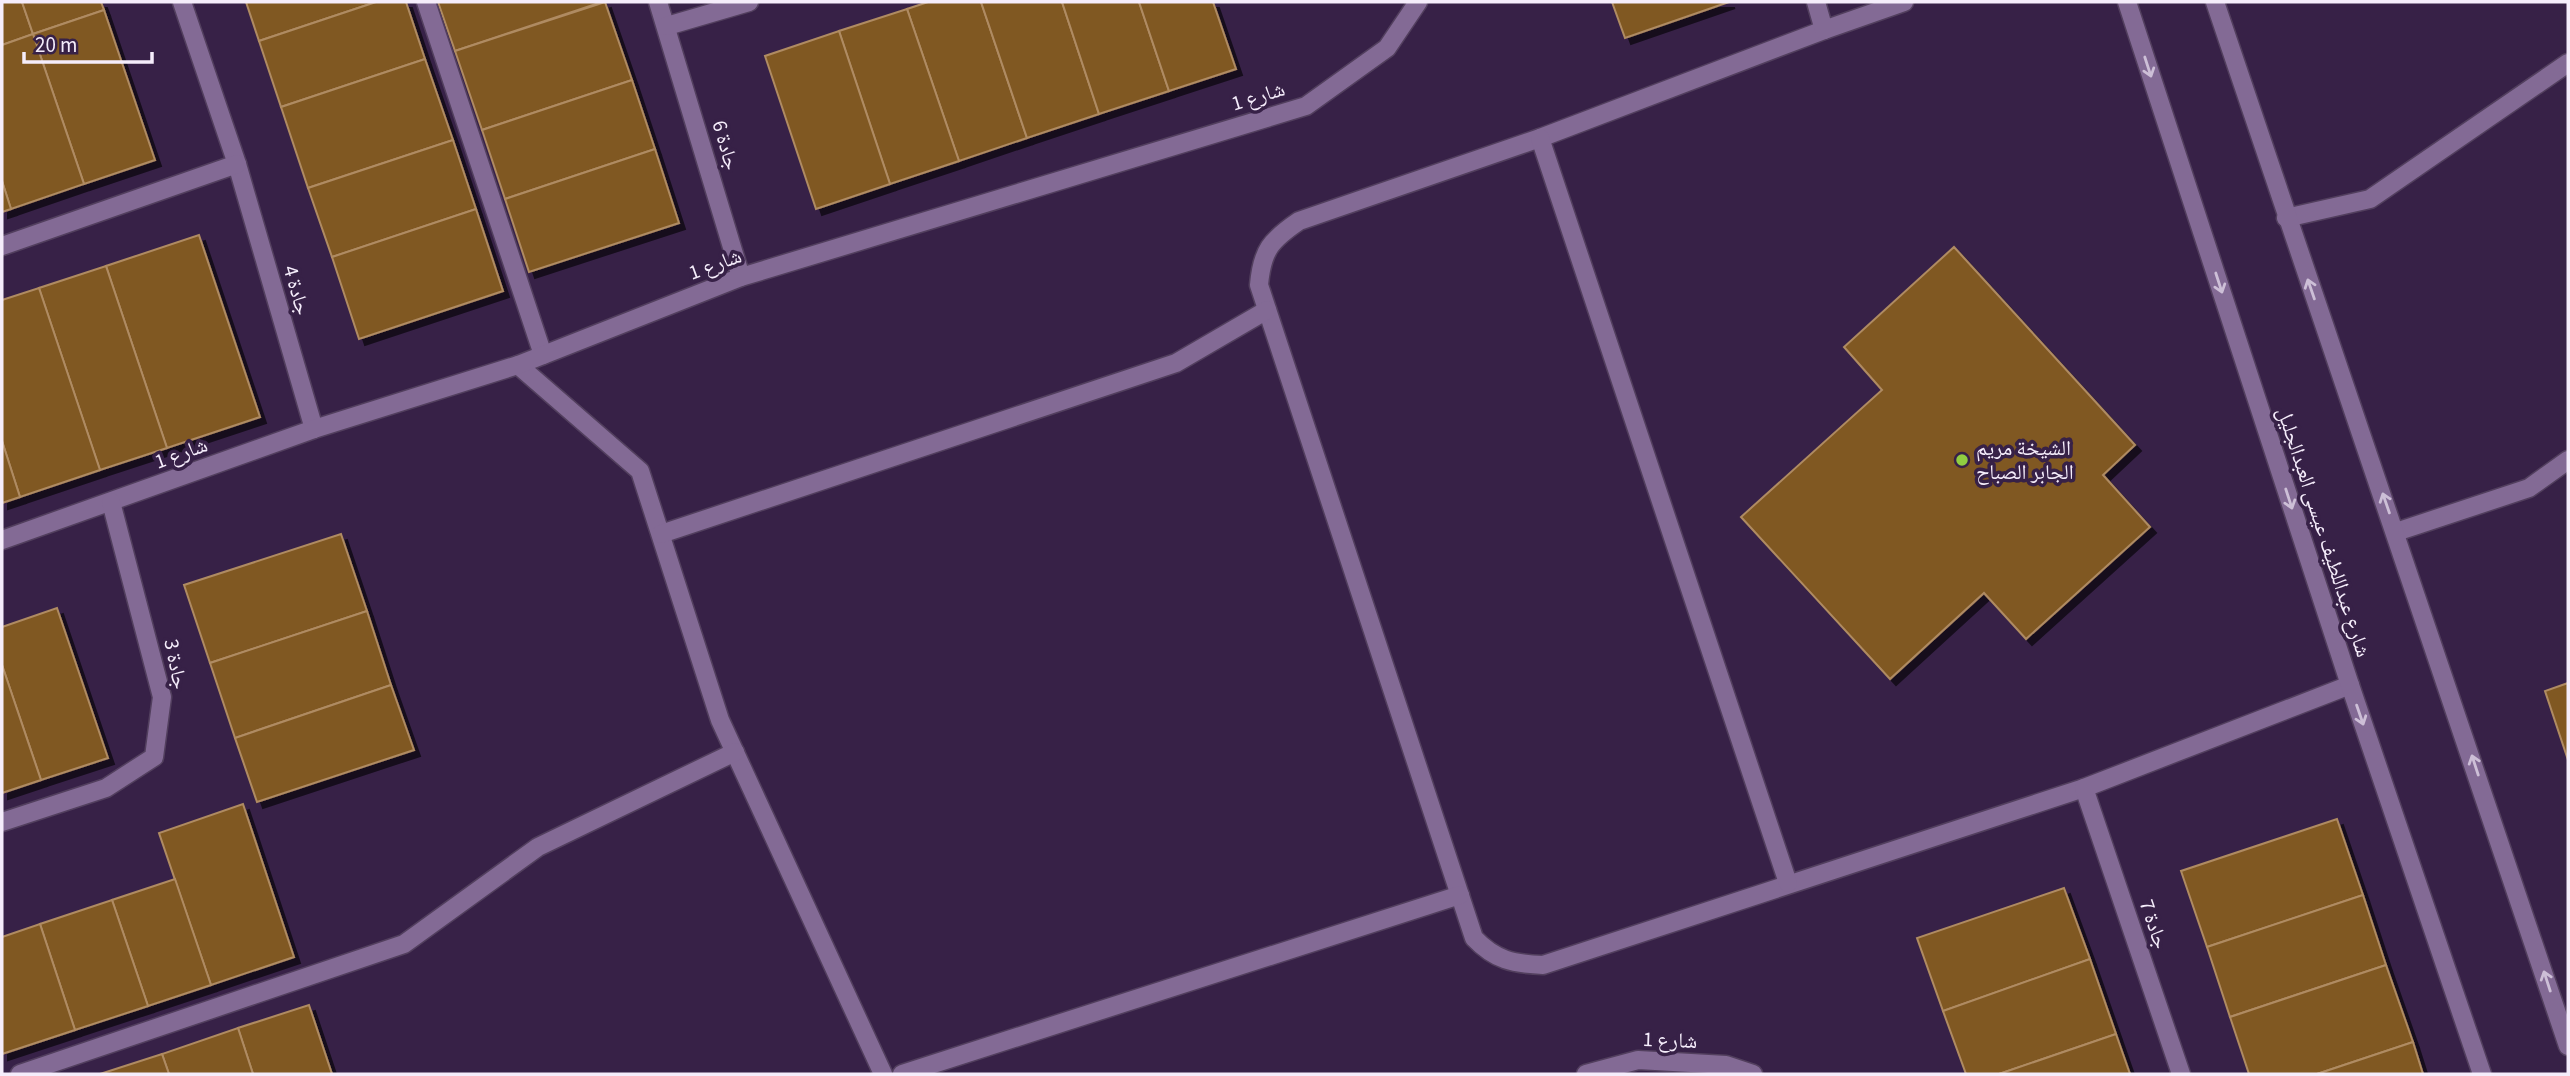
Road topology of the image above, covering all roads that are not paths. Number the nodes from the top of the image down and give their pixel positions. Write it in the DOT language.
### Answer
graph roads {
  1 [pos="182,2"];
  2 [pos="426,2"];
  3 [pos="658,2"];
  4 [pos="749,2"];
  5 [pos="1418,2"];
  6 [pos="1816,2"];
  7 [pos="1904,2"];
  8 [pos="2127,2"];
  9 [pos="2216,2"];
  10 [pos="667,26"];
  11 [pos="1824,30"];
  12 [pos="2568,63"];
  13 [pos="1540,138"];
  14 [pos="237,164"];
  15 [pos="2286,218"];
  16 [pos="2,246"];
  17 [pos="741,277"];
  18 [pos="1267,310"];
  19 [pos="543,355"];
  20 [pos="518,365"];
  21 [pos="314,429"];
  22 [pos="2568,460"];
  23 [pos="111,502"];
  24 [pos="2396,532"];
  25 [pos="661,534"];
  26 [pos="2,540"];
  27 [pos="2350,685"];
  28 [pos="735,752"];
  29 [pos="2084,788"];
  30 [pos="2,822"];
  31 [pos="1788,883"];
  32 [pos="1460,895"];
  33 [pos="2568,1046"];
  34 [pos="20,1074"];
  35 [pos="883,1074"];
  36 [pos="902,1074"];
  37 [pos="1586,1074"];
  38 [pos="1753,1074"];
  39 [pos="2181,1074"];
  40 [pos="2482,1074"];
  1 -- 14 [label="street, جادة 4"];
  2 -- 19 [label="street"];
  3 -- 10 [label="street, جادة 6"];
  4 -- 10 [label="street"];
  5 -- 17 [label="street, شارع 1"];
  6 -- 11 [label="street"];
  7 -- 11 [label="street"];
  8 -- 27 [label="street, شارع عبداللطيف عيسى العبدالجليل, one-way"];
  9 -- 15 [label="street"];
  10 -- 17 [label="street, جادة 6"];
  11 -- 13 [label="street"];
  12 -- 15 [label="street"];
  13 -- 18 [label="street"];
  13 -- 31 [label="street"];
  14 -- 16 [label="street"];
  14 -- 21 [label="street, جادة 4"];
  24 -- 15 [label="street, one-way"];
  17 -- 19 [label="street, شارع 1"];
  18 -- 25 [label="street"];
  18 -- 32 [label="street"];
  19 -- 20 [label="street, شارع 1"];
  20 -- 21 [label="street, شارع 1"];
  20 -- 25 [label="street"];
  21 -- 23 [label="street, شارع 1"];
  22 -- 24 [label="street"];
  23 -- 26 [label="street, شارع 1"];
  23 -- 30 [label="street, جادة 3"];
  33 -- 24 [label="street, one-way"];
  25 -- 28 [label="street"];
  27 -- 29 [label="street"];
  27 -- 40 [label="street, شارع عبداللطيف عيسى العبدالجليل, one-way"];
  28 -- 34 [label="street"];
  28 -- 35 [label="street"];
  29 -- 31 [label="street"];
  29 -- 39 [label="street, جادة 7"];
  31 -- 32 [label="street"];
  32 -- 36 [label="street"];
  37 -- 38 [label="street, شارع 1"];
}
